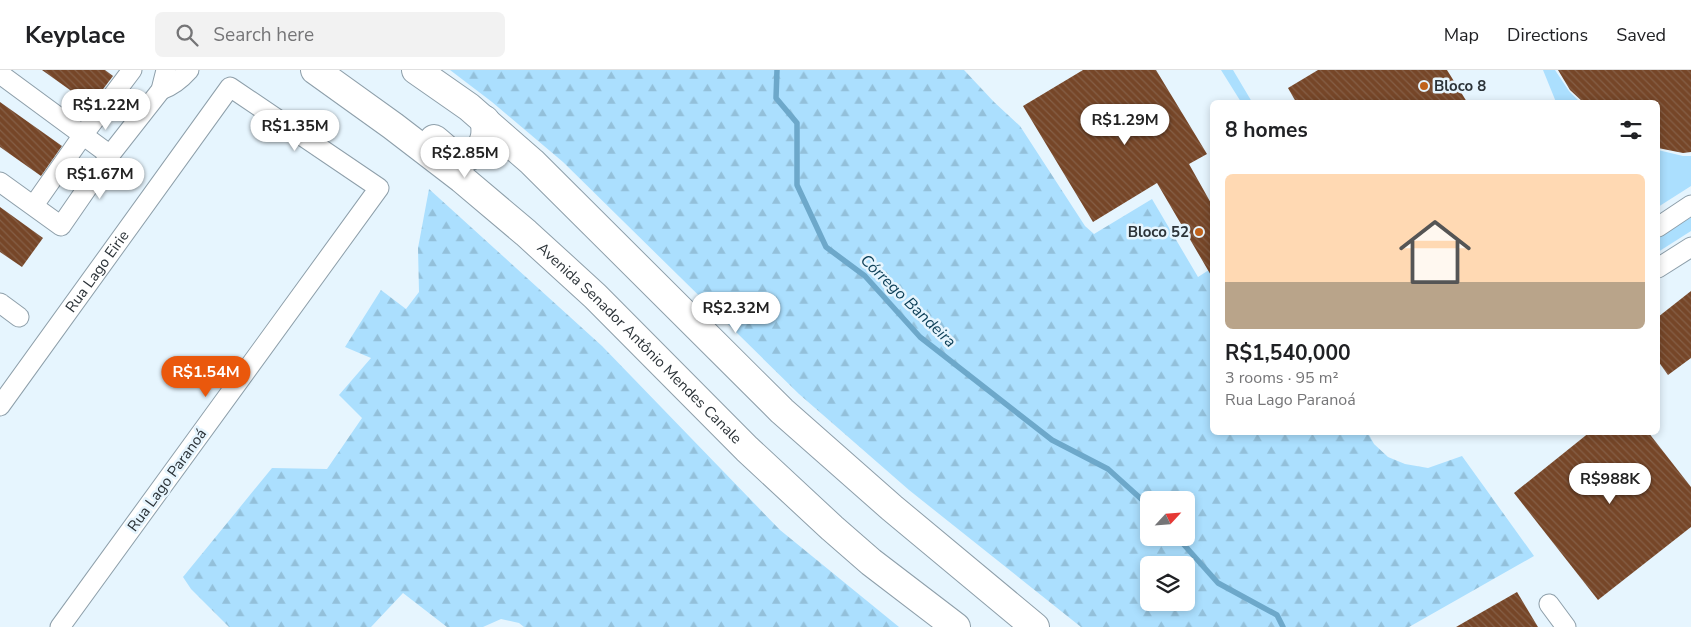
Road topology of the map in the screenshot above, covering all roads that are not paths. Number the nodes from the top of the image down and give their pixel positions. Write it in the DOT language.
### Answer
graph roads {
  1 [pos="132,70"];
  2 [pos="166,70"];
  3 [pos="189,70"];
  4 [pos="316,70"];
  5 [pos="416,70"];
  6 [pos="0,74"];
  7 [pos="161,90"];
  8 [pos="485,120"];
  9 [pos="393,126"];
  10 [pos="83,135"];
  11 [pos="110,155"];
  12 [pos="0,182"];
  13 [pos="379,188"];
  14 [pos="34,205"];
  15 [pos="1691,205"];
  16 [pos="1660,226"];
  17 [pos="1691,247"];
  18 [pos="1660,267"];
  19 [pos="0,303"];
  20 [pos="19,317"];
  21 [pos="0,406"];
  22 [pos="1549,604"];
  23 [pos="60,627"];
  24 [pos="956,627"];
  25 [pos="1035,627"];
  26 [pos="1566,627"];
  1 -- 10 [label="street"];
  2 -- 7 [label="street"];
  3 -- 7 [label="street"];
  4 -- 9 [label="main road, Avenida Senador Antônio Mendes Canale"];
  5 -- 8 [label="main road"];
  6 -- 10 [label="street"];
  7 -- 11 [label="street"];
  8 -- 9 [label="main road"];
  8 -- 25 [label="main road"];
  9 -- 24 [label="main road, Avenida Senador Antônio Mendes Canale"];
  10 -- 11 [label="street"];
  10 -- 14 [label="street"];
  11 -- 14 [label="street"];
  12 -- 14 [label="street"];
  13 -- 21 [label="street, Rua Lago Eirie"];
  13 -- 23 [label="street, Rua Lago Paranoá"];
  15 -- 16 [label="street"];
  17 -- 18 [label="street"];
  19 -- 20 [label="street"];
  22 -- 26 [label="street"];
}
